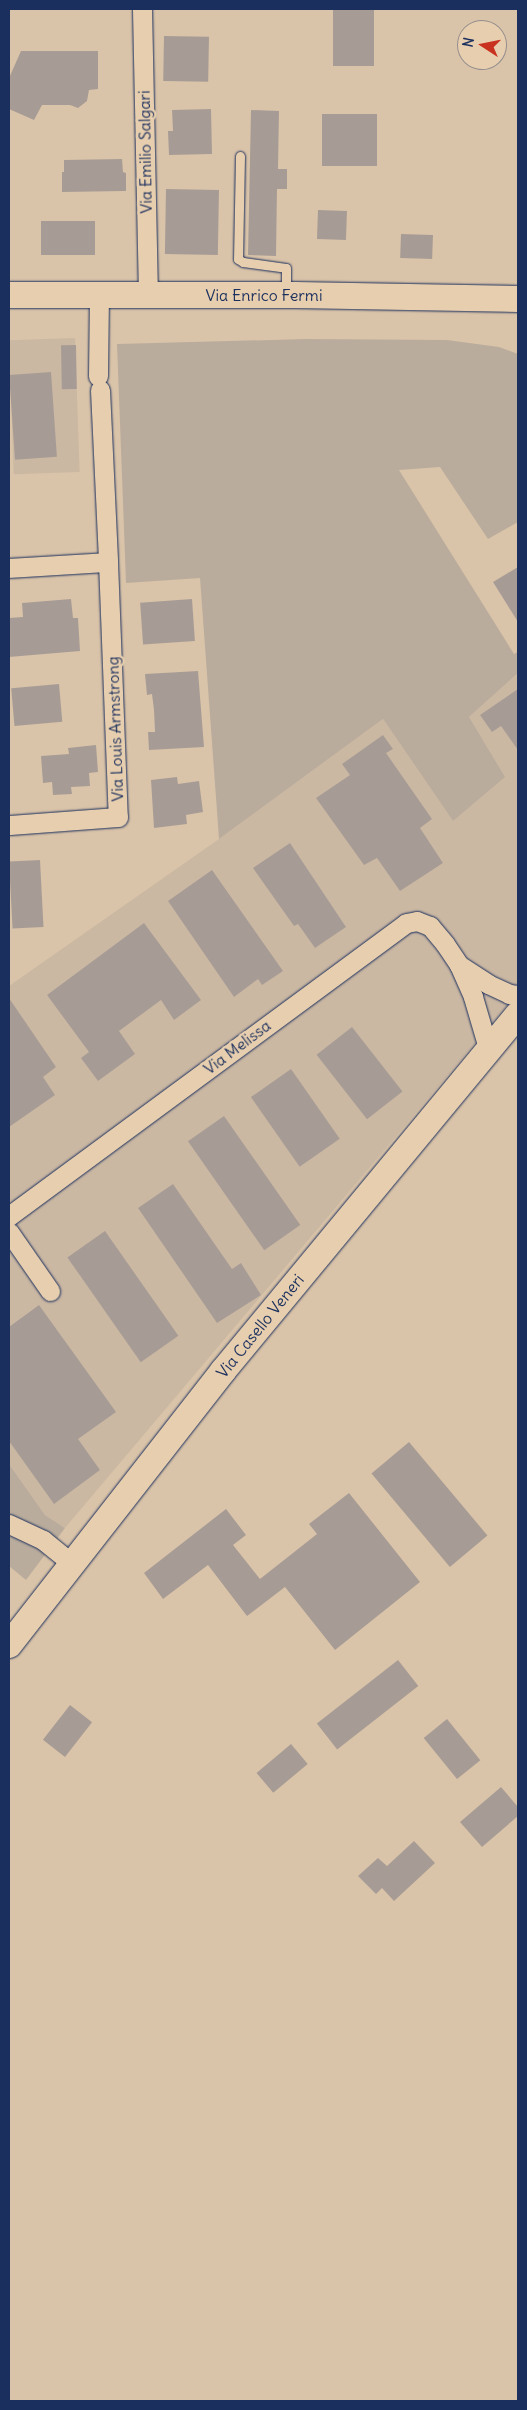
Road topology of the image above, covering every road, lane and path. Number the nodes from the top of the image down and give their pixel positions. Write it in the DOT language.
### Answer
graph roads {
  1 [pos="142,9"];
  2 [pos="240,156"];
  3 [pos="9,295"];
  4 [pos="99,295"];
  5 [pos="148,295"];
  6 [pos="286,295"];
  7 [pos="518,298"];
  8 [pos="108,562"];
  9 [pos="9,568"];
  10 [pos="9,825"];
  11 [pos="459,965"];
  12 [pos="518,995"];
  13 [pos="518,1014"];
  14 [pos="488,1048"];
  15 [pos="9,1216"];
  16 [pos="9,1232"];
  17 [pos="50,1291"];
  18 [pos="9,1524"];
  19 [pos="73,1564"];
  20 [pos="9,1644"];
  1 -- 5 [label="street, Via Emilio Salgari"];
  2 -- 6 [label="lane"];
  3 -- 4 [label="street, Via Enrico Fermi"];
  4 -- 5 [label="street, Via Enrico Fermi"];
  4 -- 8 [label="street, Via Louis Armstrong"];
  5 -- 6 [label="street, Via Enrico Fermi"];
  6 -- 7 [label="street, Via Enrico Fermi"];
  8 -- 9 [label="street"];
  8 -- 10 [label="street, Via Louis Armstrong"];
  11 -- 12 [label="street, Via Melissa"];
  11 -- 14 [label="street, Via Melissa"];
  11 -- 15 [label="street, Via Melissa"];
  13 -- 14 [label="street, Via Casello Veneri"];
  14 -- 19 [label="street, Via Casello Veneri"];
  16 -- 17 [label="street"];
  18 -- 19 [label="street"];
  19 -- 20 [label="street, Via Casello Veneri"];
}
